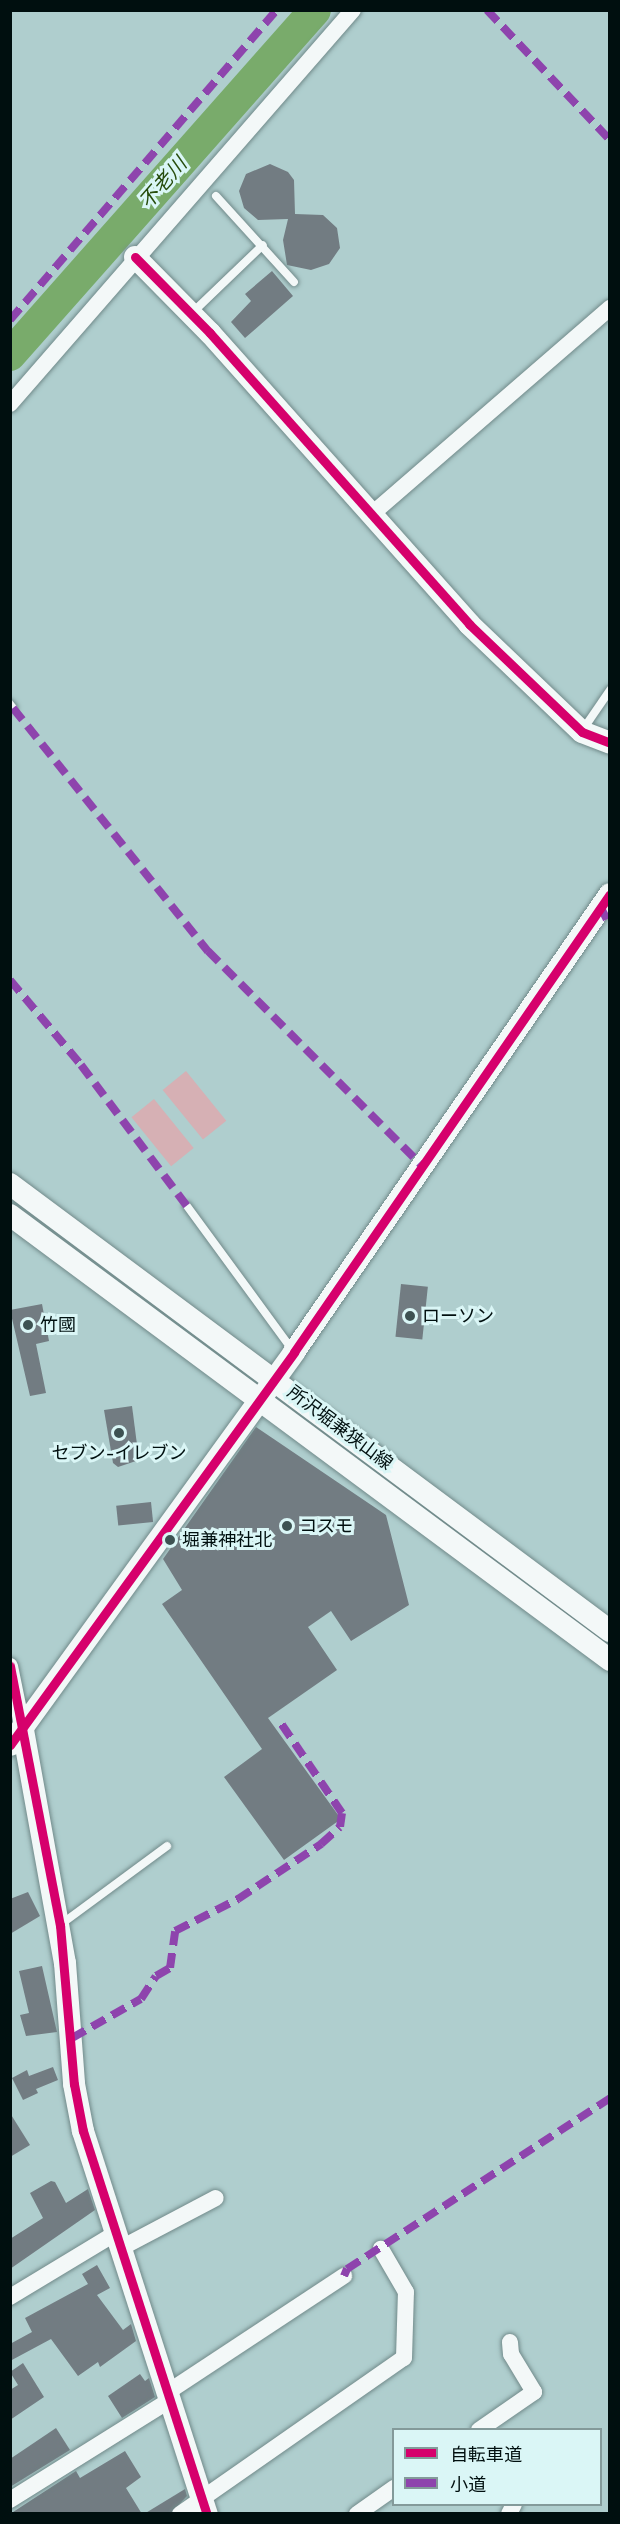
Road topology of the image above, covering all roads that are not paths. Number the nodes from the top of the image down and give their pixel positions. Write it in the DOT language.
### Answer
graph roads {
  1 [pos="353,10"];
  2 [pos="216,196"];
  3 [pos="263,245"];
  4 [pos="135,257"];
  5 [pos="294,282"];
  6 [pos="609,308"];
  7 [pos="192,313"];
  8 [pos="10,404"];
  9 [pos="372,514"];
  10 [pos="609,690"];
  11 [pos="582,732"];
  12 [pos="609,744"];
  13 [pos="609,894"];
  14 [pos="10,1184"];
  15 [pos="187,1206"];
  16 [pos="10,1215"];
  17 [pos="294,1352"];
  18 [pos="274,1378"];
  19 [pos="257,1400"];
  20 [pos="609,1631"];
  21 [pos="609,1660"];
  22 [pos="10,1666"];
  23 [pos="17,1738"];
  24 [pos="167,1846"];
  25 [pos="60,1925"];
  26 [pos="216,2198"];
  27 [pos="119,2240"];
  28 [pos="381,2248"];
  29 [pos="344,2276"];
  30 [pos="10,2297"];
  31 [pos="510,2342"];
  32 [pos="169,2396"];
  33 [pos="482,2428"];
  34 [pos="392,2489"];
  35 [pos="10,2500"];
  36 [pos="205,2506"];
  37 [pos="180,2514"];
  38 [pos="357,2514"];
  1 -- 4 [label="street"];
  2 -- 3 [label="lane"];
  3 -- 5 [label="lane"];
  3 -- 7 [label="lane"];
  4 -- 7 [label="street"];
  4 -- 8 [label="street"];
  6 -- 9 [label="street"];
  7 -- 9 [label="street"];
  9 -- 11 [label="street"];
  10 -- 11 [label="lane"];
  11 -- 12 [label="street"];
  13 -- 17 [label="street"];
  14 -- 18 [label="street, 所沢堀兼狭山線"];
  15 -- 17 [label="lane"];
  16 -- 19 [label="street, 所沢堀兼狭山線"];
  17 -- 18 [label="street"];
  18 -- 19 [label="street"];
  18 -- 20 [label="street, 所沢堀兼狭山線"];
  19 -- 21 [label="street, 所沢堀兼狭山線"];
  19 -- 23 [label="street"];
  22 -- 23 [label="street"];
  23 -- 25 [label="street"];
  24 -- 25 [label="lane"];
  25 -- 27 [label="street"];
  26 -- 27 [label="street"];
  27 -- 30 [label="street"];
  27 -- 32 [label="street"];
  28 -- 36 [label="street"];
  29 -- 32 [label="street"];
  31 -- 33 [label="street"];
  32 -- 35 [label="street"];
  32 -- 36 [label="street"];
  34 -- 38 [label="street"];
  36 -- 37 [label="street"];
}
